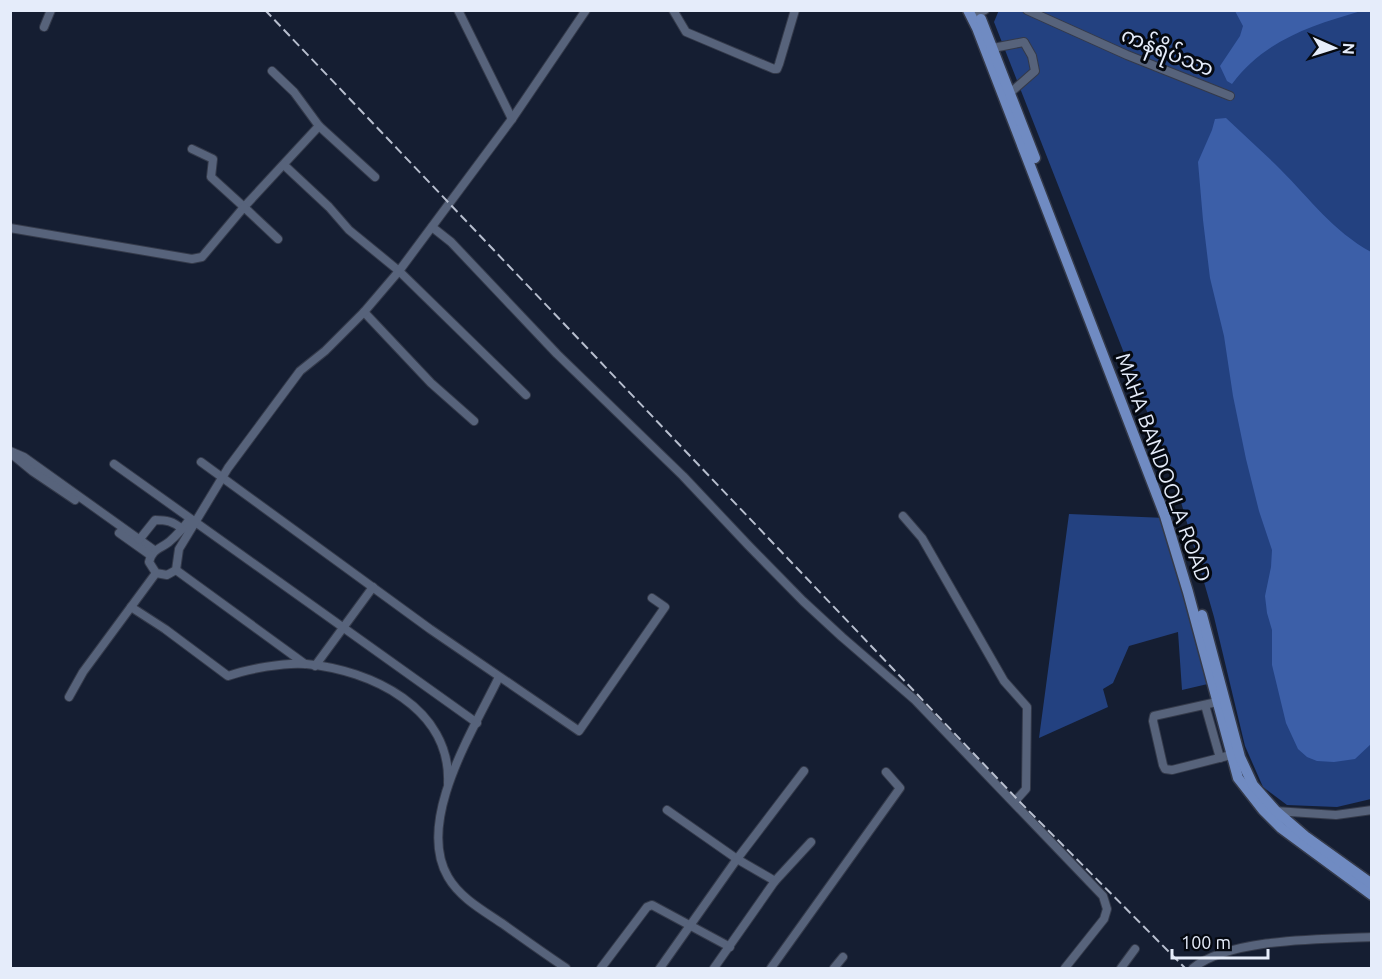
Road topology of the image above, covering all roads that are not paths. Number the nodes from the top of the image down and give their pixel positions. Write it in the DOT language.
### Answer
graph roads {
  1 [pos="51,10"];
  2 [pos="458,10"];
  3 [pos="586,10"];
  4 [pos="673,10"];
  5 [pos="795,10"];
  6 [pos="1027,10"];
  7 [pos="976,12"];
  8 [pos="45,27"];
  9 [pos="993,48"];
  10 [pos="272,71"];
  11 [pos="1010,93"];
  12 [pos="1230,96"];
  13 [pos="512,120"];
  14 [pos="319,126"];
  15 [pos="192,149"];
  16 [pos="284,165"];
  17 [pos="375,177"];
  18 [pos="244,207"];
  19 [pos="432,227"];
  20 [pos="10,228"];
  21 [pos="278,240"];
  22 [pos="399,271"];
  23 [pos="364,312"];
  24 [pos="526,395"];
  25 [pos="474,422"];
  26 [pos="10,452"];
  27 [pos="201,462"];
  28 [pos="114,464"];
  29 [pos="222,477"];
  30 [pos="903,516"];
  31 [pos="193,521"];
  32 [pos="182,529"];
  33 [pos="140,540"];
  34 [pos="152,553"];
  35 [pos="176,570"];
  36 [pos="156,573"];
  37 [pos="373,587"];
  38 [pos="652,598"];
  39 [pos="131,607"];
  40 [pos="343,628"];
  41 [pos="305,664"];
  42 [pos="315,666"];
  43 [pos="499,677"];
  44 [pos="69,698"];
  45 [pos="1211,703"];
  46 [pos="477,723"];
  47 [pos="1231,755"];
  48 [pos="1220,758"];
  49 [pos="804,771"];
  50 [pos="886,772"];
  51 [pos="448,783"];
  52 [pos="1017,799"];
  53 [pos="667,810"];
  54 [pos="1263,810"];
  55 [pos="1371,810"];
  56 [pos="1276,811"];
  57 [pos="811,842"];
  58 [pos="737,859"];
  59 [pos="775,881"];
  60 [pos="1371,884"];
  61 [pos="1371,895"];
  62 [pos="692,925"];
  63 [pos="1371,937"];
  64 [pos="730,946"];
  65 [pos="1135,950"];
  66 [pos="843,957"];
  67 [pos="566,969"];
  68 [pos="601,969"];
  69 [pos="660,969"];
  70 [pos="714,969"];
  71 [pos="771,969"];
  72 [pos="834,969"];
  73 [pos="1065,969"];
  74 [pos="1121,969"];
  75 [pos="1193,969"];
  1 -- 8 [label="street"];
  2 -- 13 [label="street"];
  3 -- 13 [label="street"];
  4 -- 5 [label="street"];
  6 -- 12 [label="street, ကန်ရိပ်သာ"];
  7 -- 9 [label="main road, MAHA BANDOOLA ROAD"];
  7 -- 45 [label="main road, MAHA BANDOOLA ROAD"];
  9 -- 11 [label="main road, MAHA BANDOOLA ROAD"];
  9 -- 11 [label="street"];
  10 -- 14 [label="street"];
  11 -- 56 [label="main road, MAHA BANDOOLA ROAD"];
  13 -- 19 [label="street"];
  14 -- 16 [label="street"];
  14 -- 17 [label="street"];
  15 -- 18 [label="street"];
  16 -- 18 [label="street"];
  16 -- 22 [label="street"];
  18 -- 20 [label="street"];
  18 -- 21 [label="street"];
  19 -- 22 [label="street"];
  19 -- 73 [label="street"];
  22 -- 23 [label="street"];
  22 -- 24 [label="street"];
  23 -- 25 [label="street"];
  23 -- 29 [label="street"];
  26 -- 33 [label="street"];
  26 -- 34 [label="street"];
  27 -- 29 [label="street"];
  28 -- 31 [label="street"];
  29 -- 31 [label="street"];
  29 -- 37 [label="street"];
  30 -- 52 [label="street"];
  31 -- 32 [label="street"];
  31 -- 35 [label="street"];
  31 -- 40 [label="street"];
  32 -- 33 [label="street"];
  32 -- 34 [label="street"];
  33 -- 34 [label="street"];
  34 -- 36 [label="street"];
  35 -- 36 [label="street"];
  35 -- 41 [label="street"];
  36 -- 39 [label="street"];
  37 -- 40 [label="street"];
  37 -- 43 [label="street"];
  38 -- 43 [label="street"];
  39 -- 41 [label="street"];
  39 -- 44 [label="street"];
  40 -- 42 [label="street"];
  40 -- 46 [label="street"];
  41 -- 42 [label="street"];
  42 -- 51 [label="street"];
  43 -- 46 [label="street"];
  45 -- 47 [label="main road, MAHA BANDOOLA ROAD"];
  45 -- 48 [label="street"];
  45 -- 48 [label="street"];
  46 -- 51 [label="street"];
  47 -- 48 [label="street"];
  47 -- 54 [label="main road, MAHA BANDOOLA ROAD"];
  49 -- 58 [label="street"];
  50 -- 71 [label="street"];
  51 -- 67 [label="street"];
  53 -- 58 [label="street"];
  54 -- 56 [label="street"];
  54 -- 61 [label="main road, MAHA BANDOOLA ROAD"];
  55 -- 56 [label="street"];
  56 -- 60 [label="main road, MAHA BANDOOLA ROAD"];
  57 -- 59 [label="street"];
  58 -- 59 [label="street"];
  58 -- 62 [label="street"];
  59 -- 64 [label="street"];
  62 -- 64 [label="street"];
  62 -- 68 [label="street"];
  62 -- 69 [label="street"];
  63 -- 75 [label="street"];
  64 -- 70 [label="street"];
  65 -- 74 [label="street"];
  66 -- 72 [label="street"];
}
